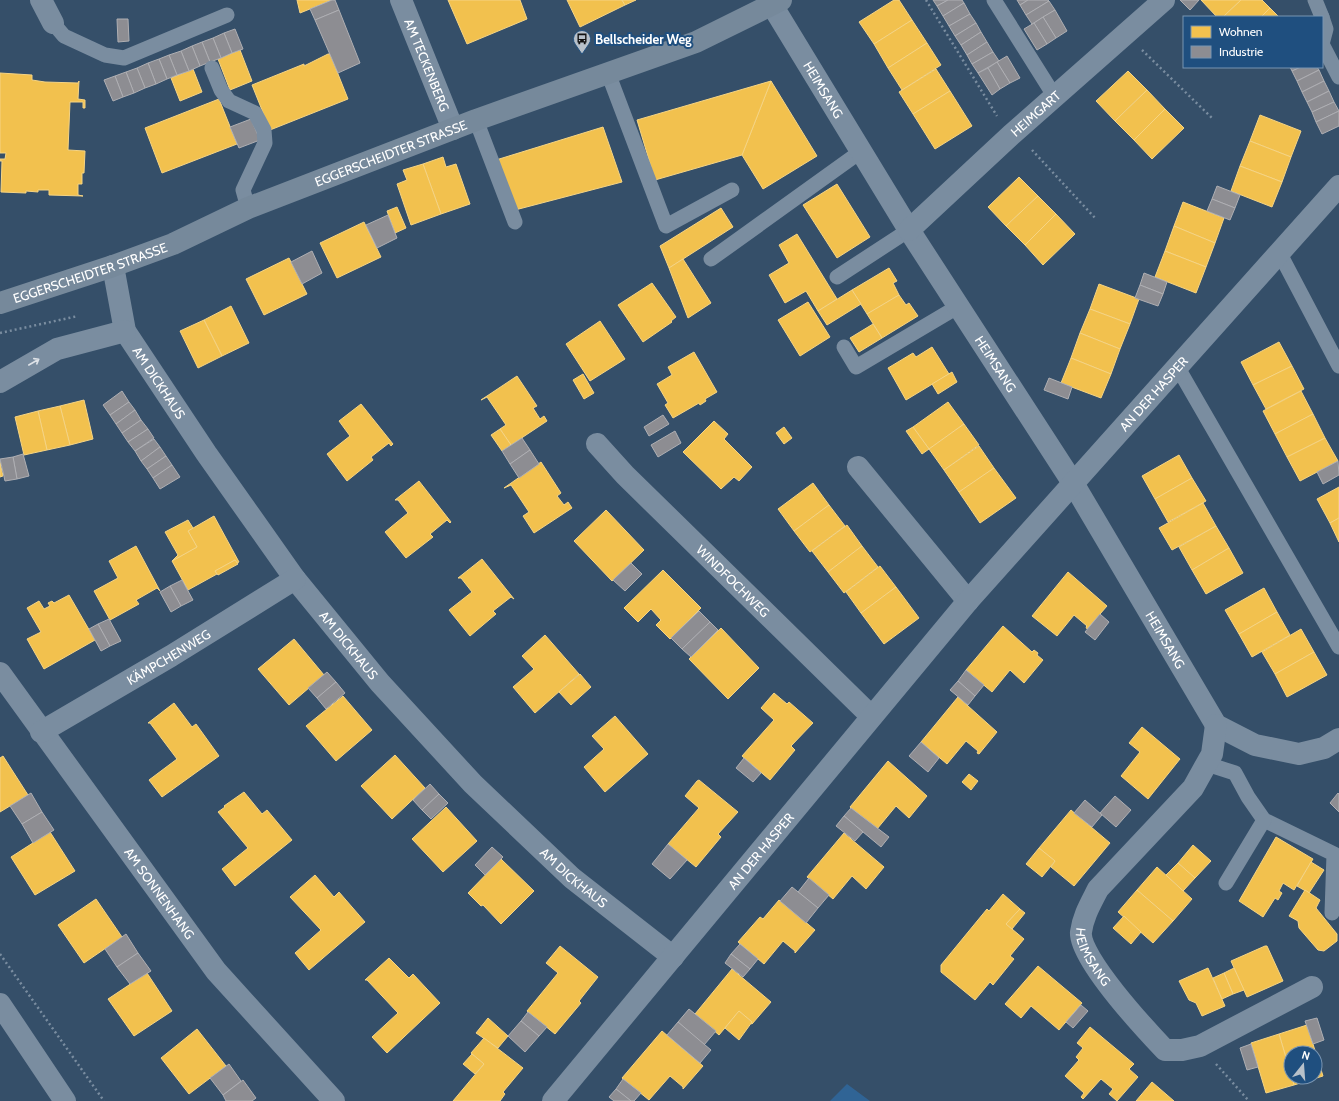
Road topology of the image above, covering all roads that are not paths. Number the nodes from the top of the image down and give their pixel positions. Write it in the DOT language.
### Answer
graph roads {
  1 [pos="41,0"];
  2 [pos="401,0"];
  3 [pos="994,0"];
  4 [pos="1164,0"];
  5 [pos="1315,0"];
  6 [pos="776,3"];
  7 [pos="228,15"];
  8 [pos="1322,16"];
  9 [pos="1323,20"];
  10 [pos="53,23"];
  11 [pos="1323,40"];
  12 [pos="1323,46"];
  13 [pos="212,68"];
  14 [pos="608,73"];
  15 [pos="1339,77"];
  16 [pos="1055,97"];
  17 [pos="476,120"];
  18 [pos="453,129"];
  19 [pos="860,152"];
  20 [pos="1339,186"];
  21 [pos="732,190"];
  22 [pos="248,208"];
  23 [pos="515,222"];
  24 [pos="910,230"];
  25 [pos="1278,252"];
  26 [pos="711,259"];
  27 [pos="112,266"];
  28 [pos="837,277"];
  29 [pos="0,303"];
  30 [pos="959,306"];
  31 [pos="125,331"];
  32 [pos="844,347"];
  33 [pos="1339,366"];
  34 [pos="1178,368"];
  35 [pos="0,382"];
  36 [pos="597,444"];
  37 [pos="858,467"];
  38 [pos="1074,482"];
  39 [pos="295,579"];
  40 [pos="968,601"];
  41 [pos="1339,647"];
  42 [pos="0,673"];
  43 [pos="871,716"];
  44 [pos="1216,725"];
  45 [pos="41,732"];
  46 [pos="1339,739"];
  47 [pos="1207,764"];
  48 [pos="1264,820"];
  49 [pos="1226,883"];
  50 [pos="1332,913"];
  51 [pos="673,957"];
  52 [pos="1312,987"];
  53 [pos="0,1004"];
  54 [pos="65,1101"];
  55 [pos="334,1101"];
  56 [pos="553,1101"];
  1 -- 10 [label="street"];
  2 -- 18 [label="street, AM TECKENBERG"];
  3 -- 16 [label="lane"];
  4 -- 16 [label="street, HEIMGART"];
  5 -- 8 [label="lane"];
  6 -- 14 [label="street, EGGERSCHEIDTER STRASSE"];
  6 -- 19 [label="street, HEIMSANG"];
  7 -- 10 [label="lane"];
  9 -- 11 [label="lane"];
  12 -- 15 [label="lane"];
  13 -- 22 [label="lane"];
  14 -- 17 [label="street, EGGERSCHEIDTER STRASSE"];
  14 -- 21 [label="lane"];
  16 -- 24 [label="street, HEIMGART"];
  17 -- 18 [label="street, EGGERSCHEIDTER STRASSE"];
  17 -- 23 [label="lane"];
  18 -- 22 [label="street, EGGERSCHEIDTER STRASSE"];
  19 -- 24 [label="street, HEIMSANG"];
  19 -- 26 [label="lane"];
  20 -- 25 [label="street, AN DER HASPER"];
  22 -- 27 [label="street, EGGERSCHEIDTER STRASSE"];
  24 -- 28 [label="lane"];
  24 -- 30 [label="street, HEIMSANG"];
  25 -- 33 [label="lane"];
  25 -- 34 [label="street, AN DER HASPER"];
  27 -- 29 [label="street, EGGERSCHEIDTER STRASSE"];
  27 -- 31 [label="street, AM DICKHAUS"];
  30 -- 32 [label="lane"];
  30 -- 38 [label="street, HEIMSANG"];
  35 -- 31 [label="street, one-way"];
  31 -- 39 [label="street, AM DICKHAUS"];
  34 -- 38 [label="street, AN DER HASPER"];
  34 -- 41 [label="lane"];
  36 -- 43 [label="street, WINDFOCHWEG"];
  37 -- 40 [label="street"];
  38 -- 40 [label="street, AN DER HASPER"];
  38 -- 44 [label="street, HEIMSANG"];
  39 -- 45 [label="street, KÄMPCHENWEG"];
  39 -- 51 [label="street, AM DICKHAUS"];
  40 -- 43 [label="street, AN DER HASPER"];
  42 -- 45 [label="street, AM SONNENHANG"];
  43 -- 51 [label="street, AN DER HASPER"];
  44 -- 46 [label="street"];
  44 -- 47 [label="street, HEIMSANG"];
  45 -- 55 [label="street, AM SONNENHANG"];
  47 -- 48 [label="lane"];
  47 -- 52 [label="street, HEIMSANG"];
  48 -- 49 [label="lane"];
  48 -- 50 [label="lane"];
  51 -- 56 [label="street, AN DER HASPER"];
  53 -- 54 [label="street"];
}
